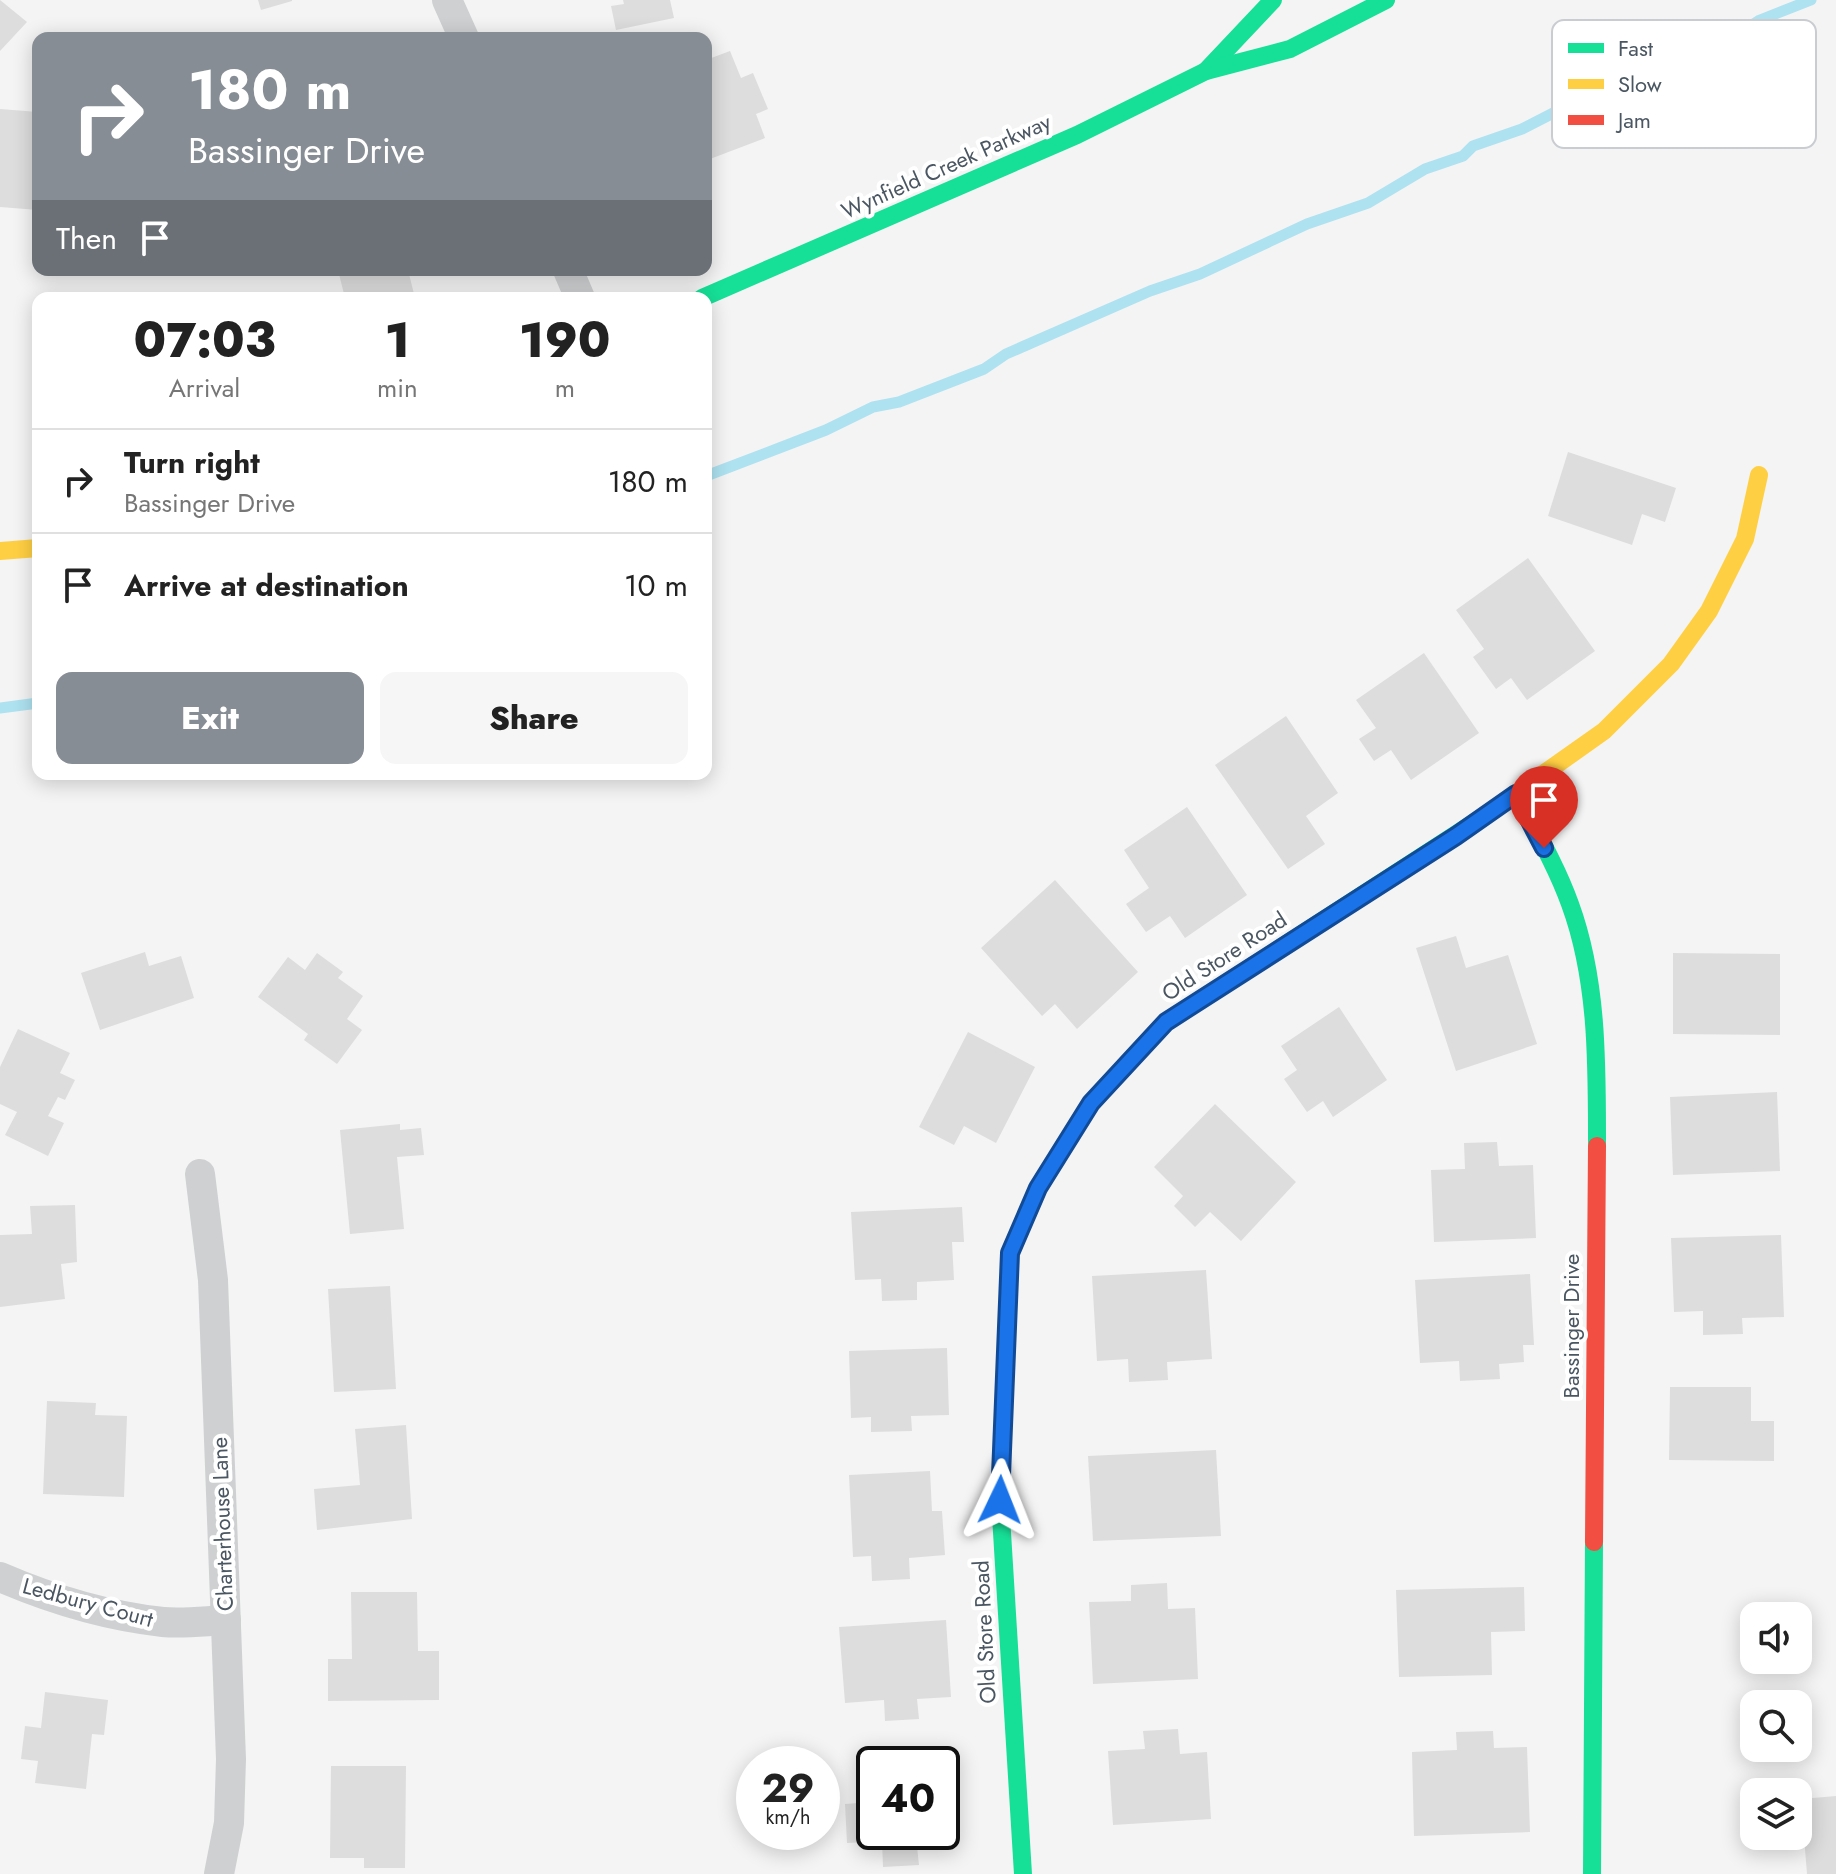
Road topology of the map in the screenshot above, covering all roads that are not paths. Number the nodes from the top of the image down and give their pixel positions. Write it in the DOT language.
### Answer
graph roads {
  1 [pos="447,0"];
  2 [pos="1273,0"];
  3 [pos="1386,0"];
  4 [pos="461,32"];
  5 [pos="1206,71"];
  6 [pos="712,294"];
  7 [pos="1759,475"];
  8 [pos="32,548"];
  9 [pos="0,551"];
  10 [pos="1516,794"];
  11 [pos="200,1174"];
  12 [pos="0,1577"];
  13 [pos="226,1620"];
  14 [pos="219,1874"];
  15 [pos="1023,1874"];
  16 [pos="1592,1874"];
  1 -- 4 [label="street"];
  2 -- 5 [label="street, Wynfield Creek Parkway"];
  3 -- 5 [label="street, Wynfield Creek Parkway"];
  5 -- 6 [label="street, Wynfield Creek Parkway"];
  7 -- 10 [label="street, Old Store Road"];
  8 -- 9 [label="street"];
  10 -- 15 [label="street, Old Store Road"];
  10 -- 16 [label="street, Bassinger Drive"];
  11 -- 13 [label="street, Charterhouse Lane"];
  12 -- 13 [label="street, Ledbury Court"];
  13 -- 14 [label="street, Charterhouse Lane"];
}
